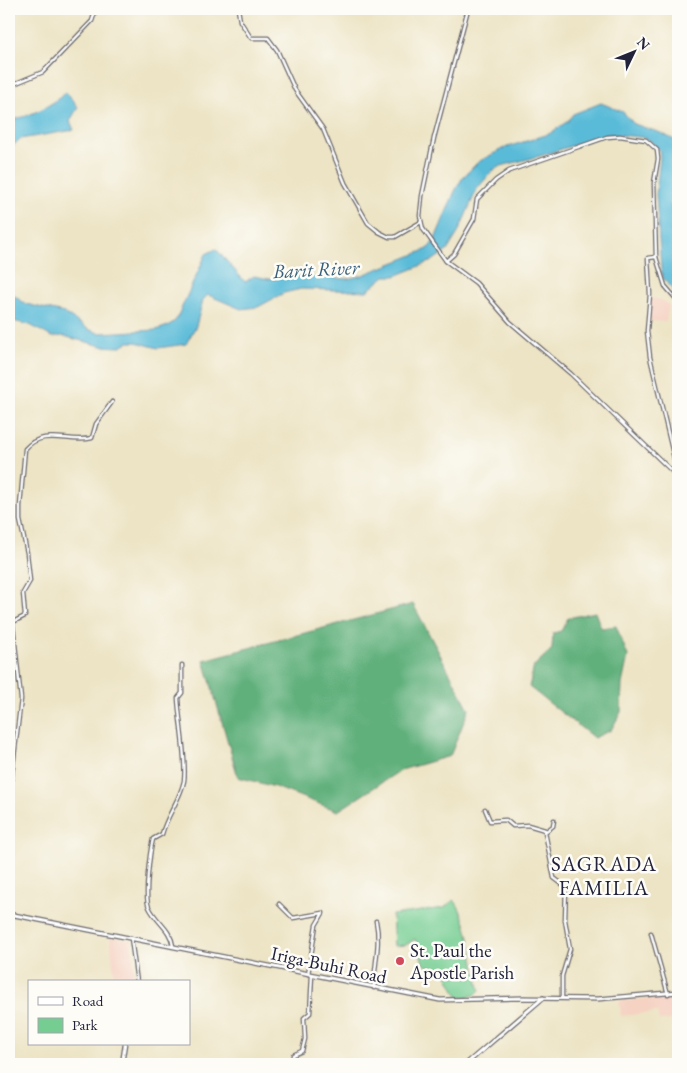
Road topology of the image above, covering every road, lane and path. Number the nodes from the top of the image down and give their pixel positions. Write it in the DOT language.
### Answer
graph roads {
  1 [pos="96,9"];
  2 [pos="238,9"];
  3 [pos="468,9"];
  4 [pos="9,86"];
  5 [pos="421,222"];
  6 [pos="656,257"];
  7 [pos="446,261"];
  8 [pos="678,301"];
  9 [pos="112,402"];
  10 [pos="678,476"];
  11 [pos="182,665"];
  12 [pos="9,799"];
  13 [pos="486,809"];
  14 [pos="554,820"];
  15 [pos="545,830"];
  16 [pos="279,904"];
  17 [pos="9,914"];
  18 [pos="376,921"];
  19 [pos="651,933"];
  20 [pos="131,938"];
  21 [pos="173,946"];
  22 [pos="310,975"];
  23 [pos="136,980"];
  24 [pos="374,988"];
  25 [pos="678,992"];
  26 [pos="668,994"];
  27 [pos="544,998"];
  28 [pos="562,998"];
  29 [pos="125,1046"];
  30 [pos="123,1057"];
  31 [pos="292,1064"];
  32 [pos="466,1064"];
  1 -- 4 [label="street"];
  2 -- 5 [label="street"];
  3 -- 5 [label="street"];
  5 -- 7 [label="street"];
  6 -- 7 [label="street"];
  6 -- 8 [label="street"];
  6 -- 10 [label="street"];
  7 -- 10 [label="street"];
  9 -- 12 [label="street"];
  11 -- 21 [label="street"];
  13 -- 15 [label="street"];
  14 -- 15 [label="street"];
  15 -- 28 [label="street"];
  16 -- 22 [label="street"];
  17 -- 20 [label="main road, Iriga-Buhi Road"];
  18 -- 24 [label="street"];
  19 -- 26 [label="street"];
  20 -- 21 [label="main road, Iriga-Buhi Road"];
  20 -- 23 [label="street"];
  21 -- 22 [label="main road, Iriga-Buhi Road"];
  22 -- 24 [label="main road, Iriga-Buhi Road"];
  22 -- 31 [label="street"];
  24 -- 27 [label="main road, Iriga-Buhi Road"];
  25 -- 26 [label="main road, Iriga-Buhi Road"];
  26 -- 28 [label="main road, Iriga-Buhi Road"];
  27 -- 28 [label="main road, Iriga-Buhi Road"];
  27 -- 32 [label="main road"];
  29 -- 30 [label="street"];
}
